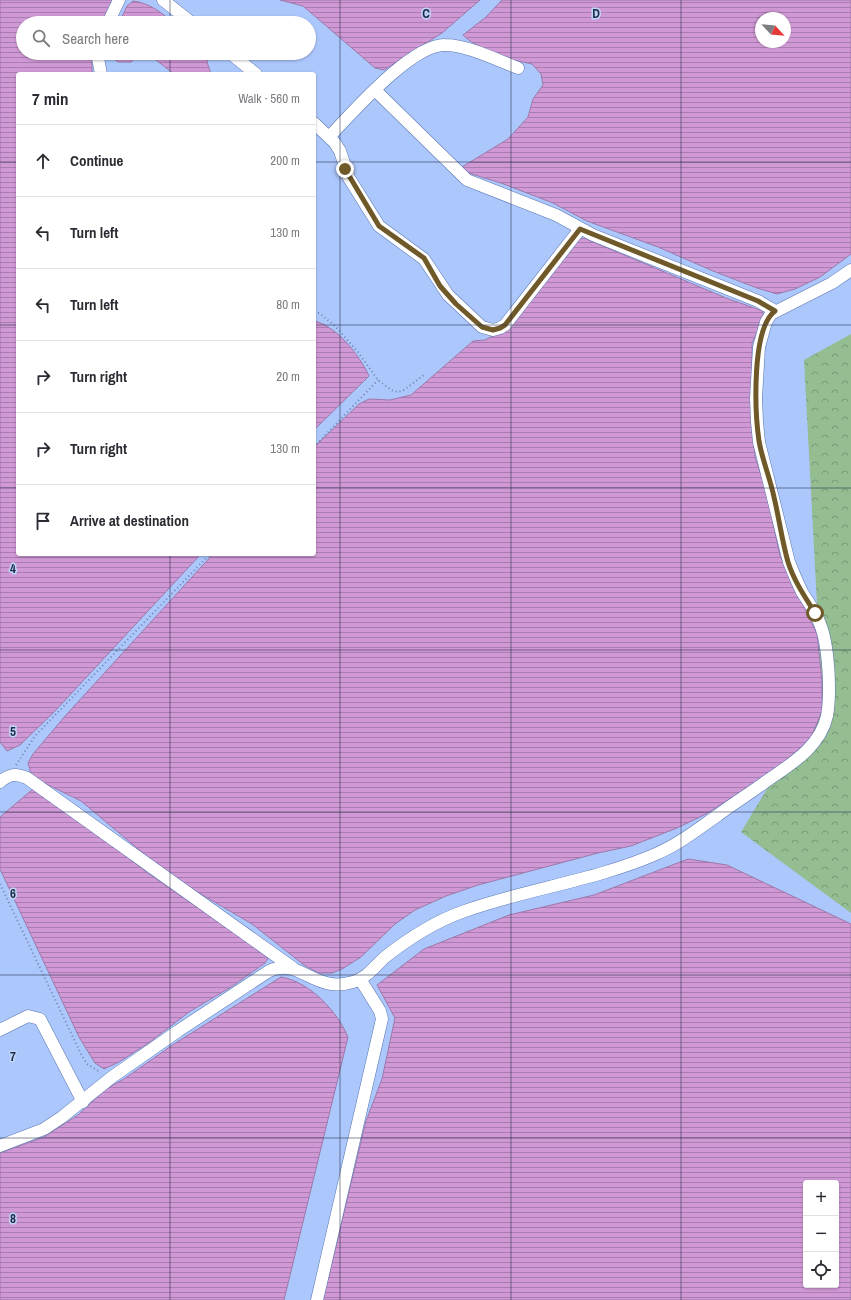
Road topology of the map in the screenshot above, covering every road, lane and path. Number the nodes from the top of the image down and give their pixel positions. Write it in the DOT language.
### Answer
graph roads {
  1 [pos="119,0"];
  2 [pos="163,0"];
  3 [pos="111,16"];
  4 [pos="183,16"];
  5 [pos="98,60"];
  6 [pos="239,60"];
  7 [pos="518,68"];
  8 [pos="101,72"];
  9 [pos="254,72"];
  10 [pos="375,90"];
  11 [pos="316,125"];
  12 [pos="329,137"];
  13 [pos="580,229"];
  14 [pos="851,270"];
  15 [pos="775,311"];
  16 [pos="316,313"];
  17 [pos="425,374"];
  18 [pos="378,380"];
  19 [pos="316,444"];
  20 [pos="208,556"];
  21 [pos="11,775"];
  22 [pos="0,782"];
  23 [pos="0,884"];
  24 [pos="293,968"];
  25 [pos="360,979"];
  26 [pos="0,1030"];
  27 [pos="112,1077"];
  28 [pos="83,1102"];
  29 [pos="0,1146"];
  30 [pos="317,1300"];
  1 -- 3 [label="street"];
  2 -- 4 [label="street"];
  5 -- 8 [label="street"];
  6 -- 9 [label="street"];
  7 -- 10 [label="street"];
  10 -- 12 [label="street"];
  10 -- 13 [label="street"];
  11 -- 12 [label="street"];
  12 -- 13 [label="street"];
  13 -- 15 [label="street"];
  14 -- 15 [label="street"];
  15 -- 25 [label="street"];
  16 -- 18 [label="path"];
  17 -- 18 [label="path"];
  18 -- 19 [label="path"];
  20 -- 21 [label="path"];
  21 -- 22 [label="street"];
  21 -- 24 [label="street"];
  23 -- 27 [label="path"];
  24 -- 25 [label="street"];
  24 -- 27 [label="street"];
  25 -- 30 [label="street"];
  26 -- 28 [label="street"];
  27 -- 28 [label="street"];
  28 -- 29 [label="street"];
}
